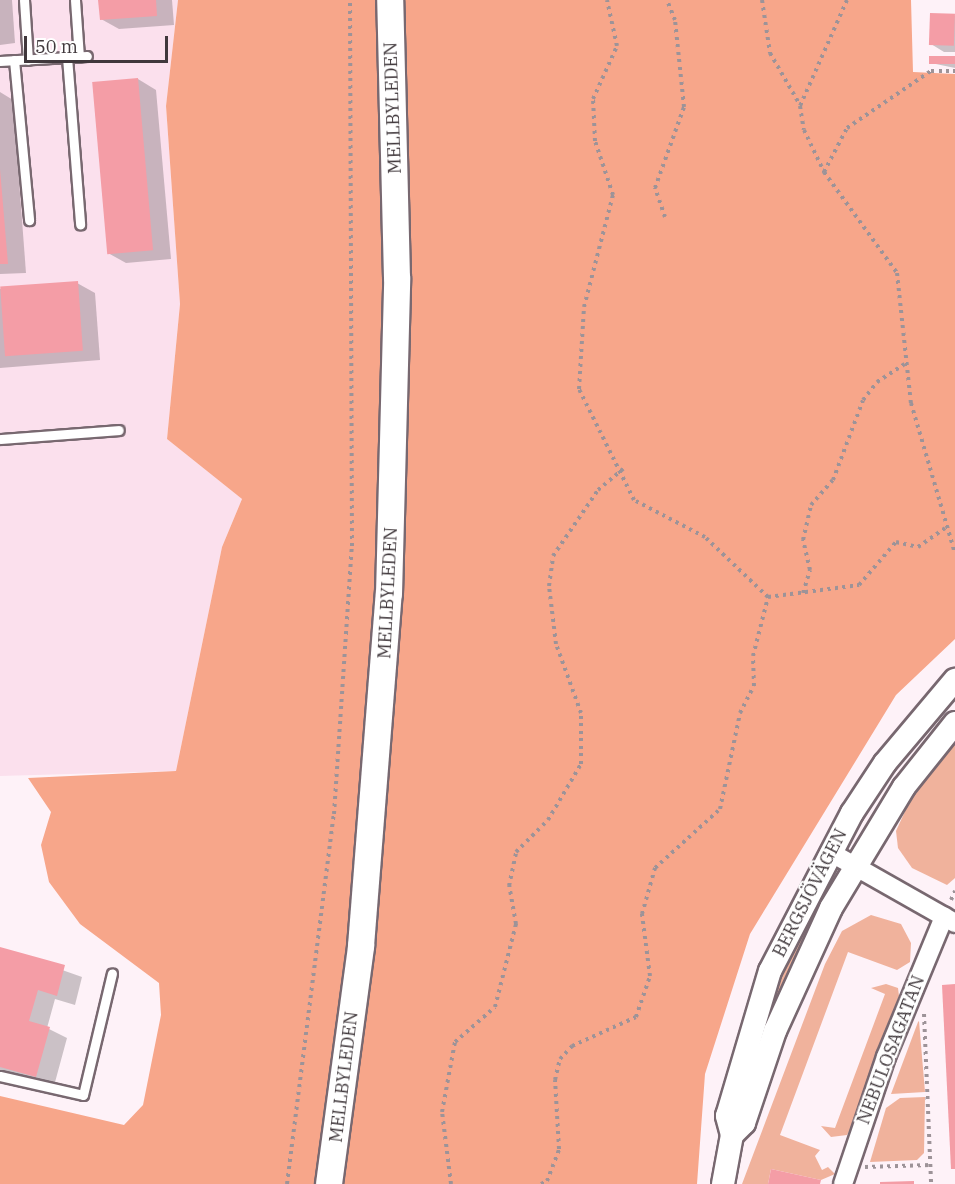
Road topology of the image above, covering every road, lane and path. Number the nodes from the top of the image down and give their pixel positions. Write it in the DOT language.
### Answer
graph roads {
  1 [pos="24,0"];
  2 [pos="75,0"];
  3 [pos="350,0"];
  4 [pos="390,0"];
  5 [pos="607,0"];
  6 [pos="667,0"];
  7 [pos="762,0"];
  8 [pos="847,0"];
  9 [pos="67,57"];
  10 [pos="14,60"];
  11 [pos="28,60"];
  12 [pos="0,61"];
  13 [pos="955,71"];
  14 [pos="800,106"];
  15 [pos="824,172"];
  16 [pos="665,217"];
  17 [pos="29,220"];
  18 [pos="80,224"];
  19 [pos="905,364"];
  20 [pos="119,430"];
  21 [pos="0,439"];
  22 [pos="623,469"];
  23 [pos="945,528"];
  24 [pos="955,553"];
  25 [pos="802,593"];
  26 [pos="768,597"];
  27 [pos="955,680"];
  28 [pos="955,723"];
  29 [pos="830,852"];
  30 [pos="857,865"];
  31 [pos="949,920"];
  32 [pos="112,973"];
  33 [pos="907,1005"];
  34 [pos="0,1076"];
  35 [pos="732,1135"];
  36 [pos="856,1138"];
  37 [pos="931,1165"];
  38 [pos="287,1184"];
  39 [pos="329,1184"];
  40 [pos="451,1184"];
  41 [pos="543,1184"];
  42 [pos="723,1184"];
  43 [pos="843,1184"];
  44 [pos="931,1184"];
  1 -- 11 [label="lane"];
  2 -- 9 [label="lane"];
  3 -- 38 [label="path"];
  4 -- 39 [label="main road, MELLBYLEDEN"];
  5 -- 22 [label="path"];
  6 -- 16 [label="path"];
  7 -- 14 [label="path"];
  8 -- 14 [label="path"];
  9 -- 11 [label="lane"];
  9 -- 18 [label="lane"];
  10 -- 11 [label="lane"];
  10 -- 12 [label="lane"];
  10 -- 17 [label="lane"];
  13 -- 15 [label="path"];
  14 -- 15 [label="path"];
  15 -- 19 [label="path"];
  19 -- 23 [label="path"];
  19 -- 25 [label="path"];
  20 -- 21 [label="lane"];
  22 -- 26 [label="path"];
  22 -- 40 [label="path"];
  23 -- 24 [label="path"];
  23 -- 25 [label="path"];
  25 -- 26 [label="path"];
  26 -- 41 [label="path"];
  27 -- 29 [label="street, BERGSJÖVÄGEN"];
  28 -- 30 [label="street, BERGSJÖVÄGEN"];
  29 -- 30 [label="street"];
  29 -- 35 [label="street, BERGSJÖVÄGEN"];
  30 -- 31 [label="street"];
  30 -- 35 [label="street, BERGSJÖVÄGEN"];
  31 -- 33 [label="street, NEBULOSAGATAN"];
  32 -- 34 [label="lane"];
  33 -- 36 [label="street, NEBULOSAGATAN"];
  33 -- 37 [label="path"];
  35 -- 42 [label="street, BERGSJÖVÄGEN"];
  36 -- 37 [label="path"];
  36 -- 43 [label="street, NEBULOSAGATAN"];
  37 -- 44 [label="path"];
}
